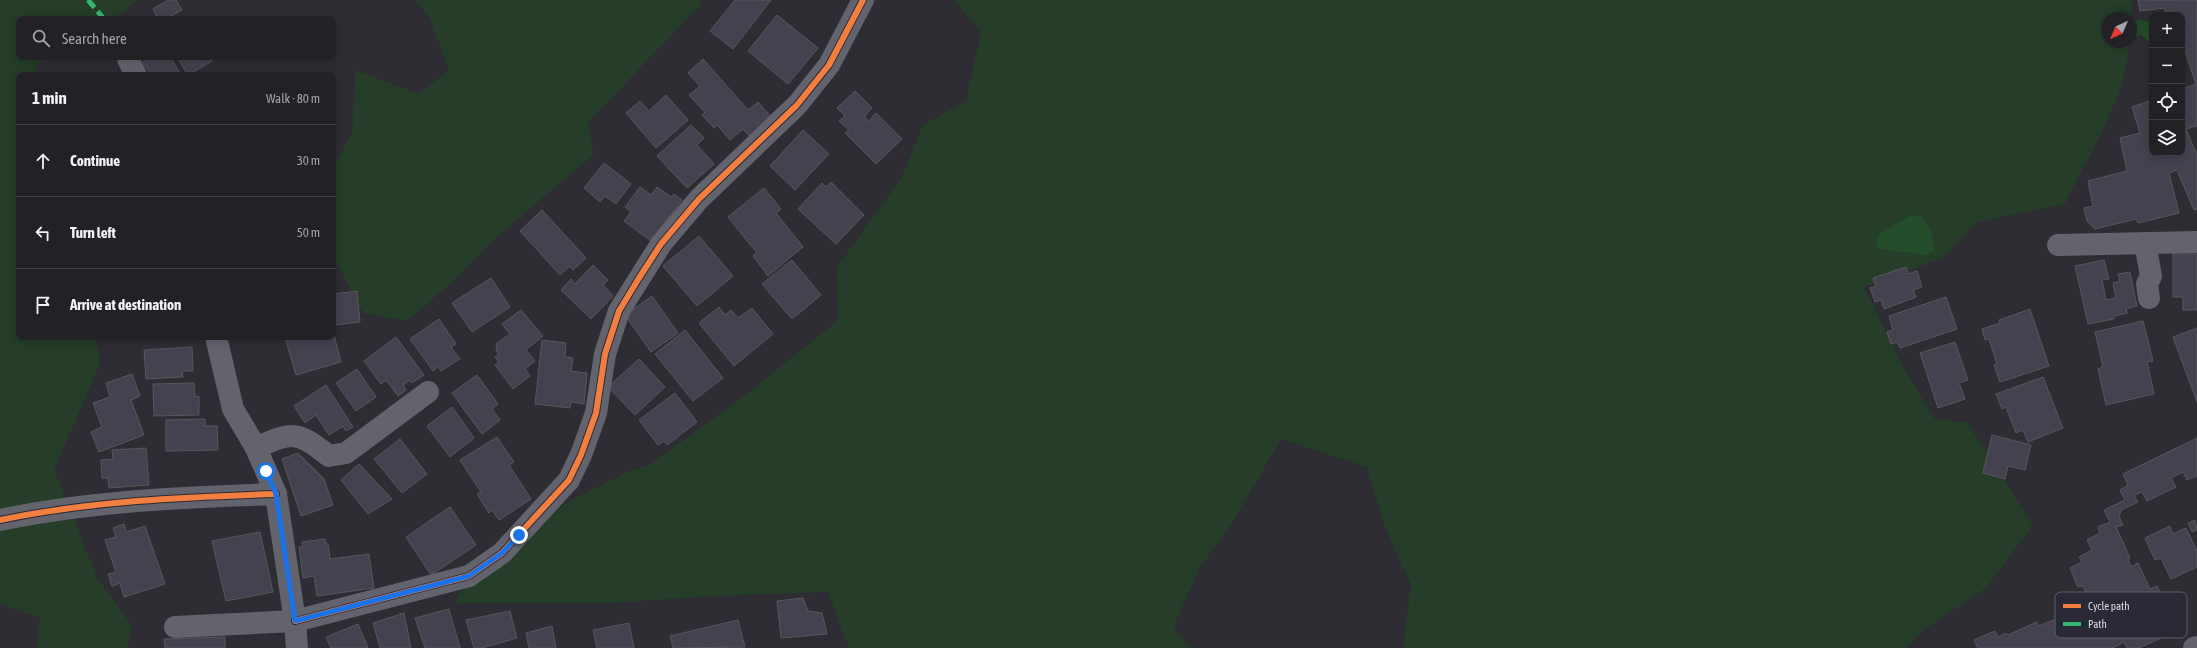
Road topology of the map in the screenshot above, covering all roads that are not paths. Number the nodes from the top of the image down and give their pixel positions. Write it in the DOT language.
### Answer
graph roads {
  1 [pos="863,0"];
  2 [pos="2197,242"];
  3 [pos="2145,243"];
  4 [pos="2058,246"];
  5 [pos="2149,298"];
  6 [pos="217,340"];
  7 [pos="428,392"];
  8 [pos="256,448"];
  9 [pos="276,494"];
  10 [pos="0,520"];
  11 [pos="295,621"];
  12 [pos="176,627"];
  13 [pos="2197,647"];
  14 [pos="297,648"];
  15 [pos="2194,648"];
  1 -- 11 [label="street"];
  2 -- 3 [label="street"];
  3 -- 4 [label="street"];
  3 -- 5 [label="street"];
  6 -- 8 [label="street"];
  7 -- 8 [label="street"];
  8 -- 9 [label="street"];
  9 -- 10 [label="street"];
  9 -- 11 [label="street"];
  11 -- 12 [label="street"];
  11 -- 14 [label="street"];
  13 -- 15 [label="street"];
}
